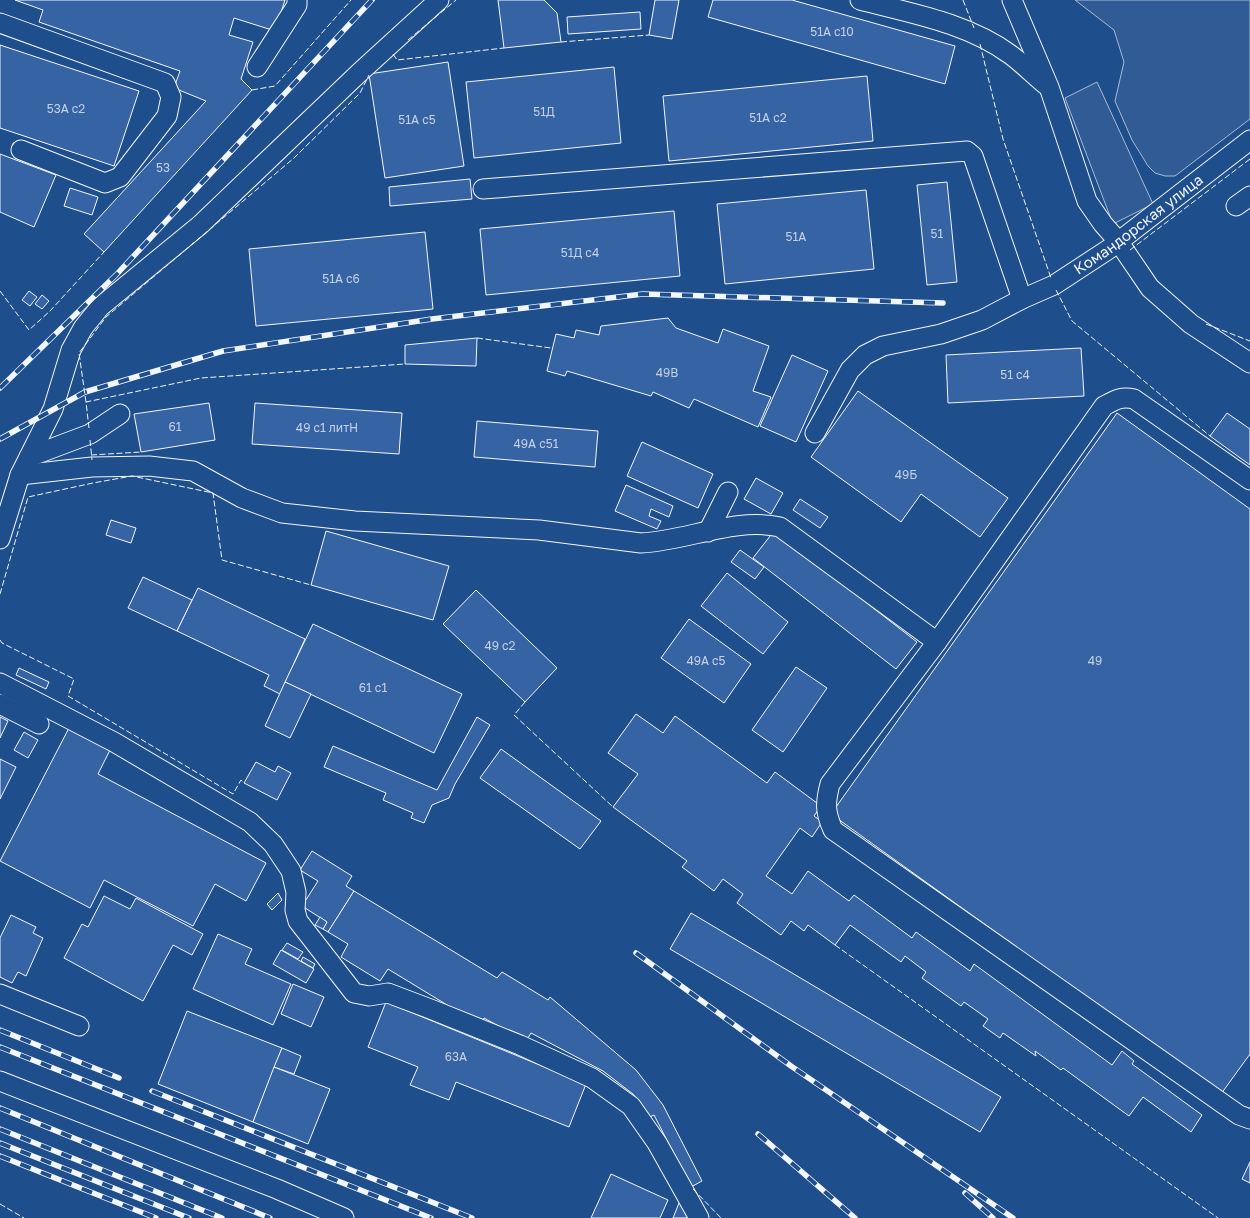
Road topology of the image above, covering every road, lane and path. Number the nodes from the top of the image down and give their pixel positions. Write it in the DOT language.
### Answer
graph roads {
  1 [pos="297,0"];
  2 [pos="439,0"];
  3 [pos="860,0"];
  4 [pos="1012,0"];
  5 [pos="0,23"];
  6 [pos="257,67"];
  7 [pos="1049,87"];
  8 [pos="1250,140"];
  9 [pos="21,150"];
  10 [pos="483,189"];
  11 [pos="1118,242"];
  12 [pos="1022,299"];
  13 [pos="1250,363"];
  14 [pos="120,414"];
  15 [pos="815,432"];
  16 [pos="29,457"];
  17 [pos="20,475"];
  18 [pos="1250,480"];
  19 [pos="728,492"];
  20 [pos="708,532"];
  21 [pos="0,539"];
  22 [pos="937,642"];
  23 [pos="0,683"];
  24 [pos="0,704"];
  25 [pos="40,724"];
  26 [pos="0,994"];
  27 [pos="79,1026"];
  28 [pos="0,1081"];
  29 [pos="1250,1119"];
  30 [pos="344,1218"];
  31 [pos="699,1218"];
  1 -- 6 [label="street"];
  2 -- 16 [label="street"];
  3 -- 7 [label="street"];
  4 -- 7 [label="street"];
  5 -- 9 [label="street"];
  7 -- 11 [label="street"];
  8 -- 11 [label="street, Командорская улица"];
  10 -- 12 [label="street"];
  11 -- 12 [label="street, Командорская улица"];
  11 -- 13 [label="street"];
  12 -- 15 [label="street, Командорская улица"];
  14 -- 16 [label="street"];
  16 -- 17 [label="street"];
  17 -- 20 [label="street"];
  17 -- 21 [label="street"];
  18 -- 22 [label="street"];
  19 -- 20 [label="street"];
  20 -- 22 [label="street"];
  22 -- 29 [label="street"];
  23 -- 31 [label="street"];
  24 -- 25 [label="street"];
  26 -- 27 [label="street"];
  28 -- 30 [label="street"];
}
